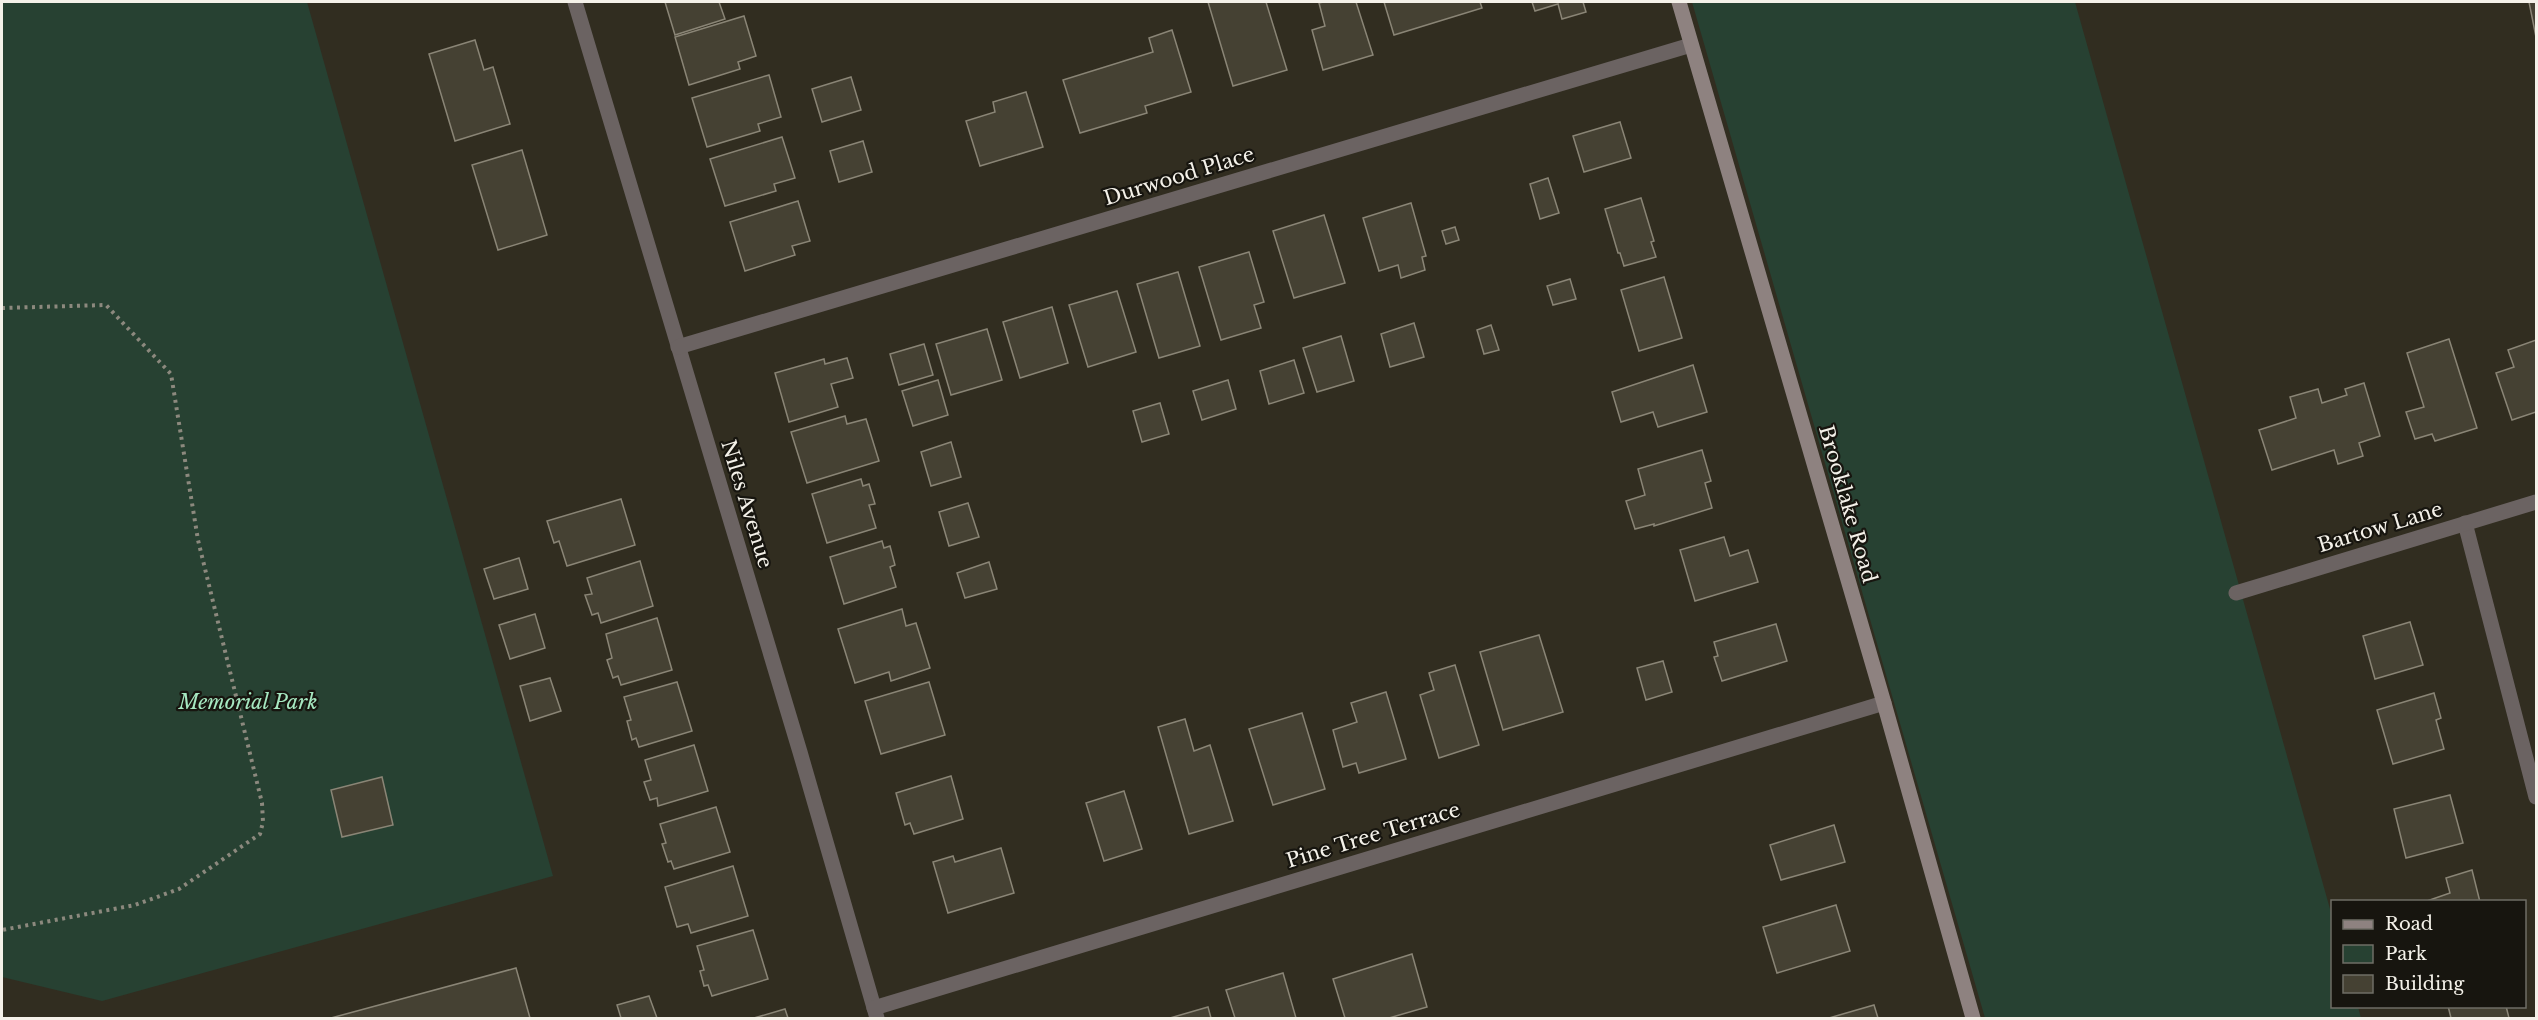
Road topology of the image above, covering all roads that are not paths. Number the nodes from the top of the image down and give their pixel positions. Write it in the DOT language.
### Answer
graph roads {
  1 [pos="575,2"];
  2 [pos="1678,2"];
  3 [pos="1691,45"];
  4 [pos="678,347"];
  5 [pos="2536,502"];
  6 [pos="2465,523"];
  7 [pos="2236,593"];
  8 [pos="1884,703"];
  9 [pos="2536,797"];
  10 [pos="875,1013"];
  11 [pos="1973,1018"];
  1 -- 4 [label="street, Niles Avenue"];
  2 -- 3 [label="street, Brooklake Road"];
  3 -- 4 [label="street, Durwood Place"];
  3 -- 8 [label="street, Brooklake Road"];
  4 -- 10 [label="street, Niles Avenue"];
  5 -- 6 [label="street, Bartow Lane"];
  6 -- 7 [label="street, Bartow Lane"];
  6 -- 9 [label="street"];
  8 -- 10 [label="street, Pine Tree Terrace"];
  8 -- 11 [label="street, Brooklake Road"];
}
